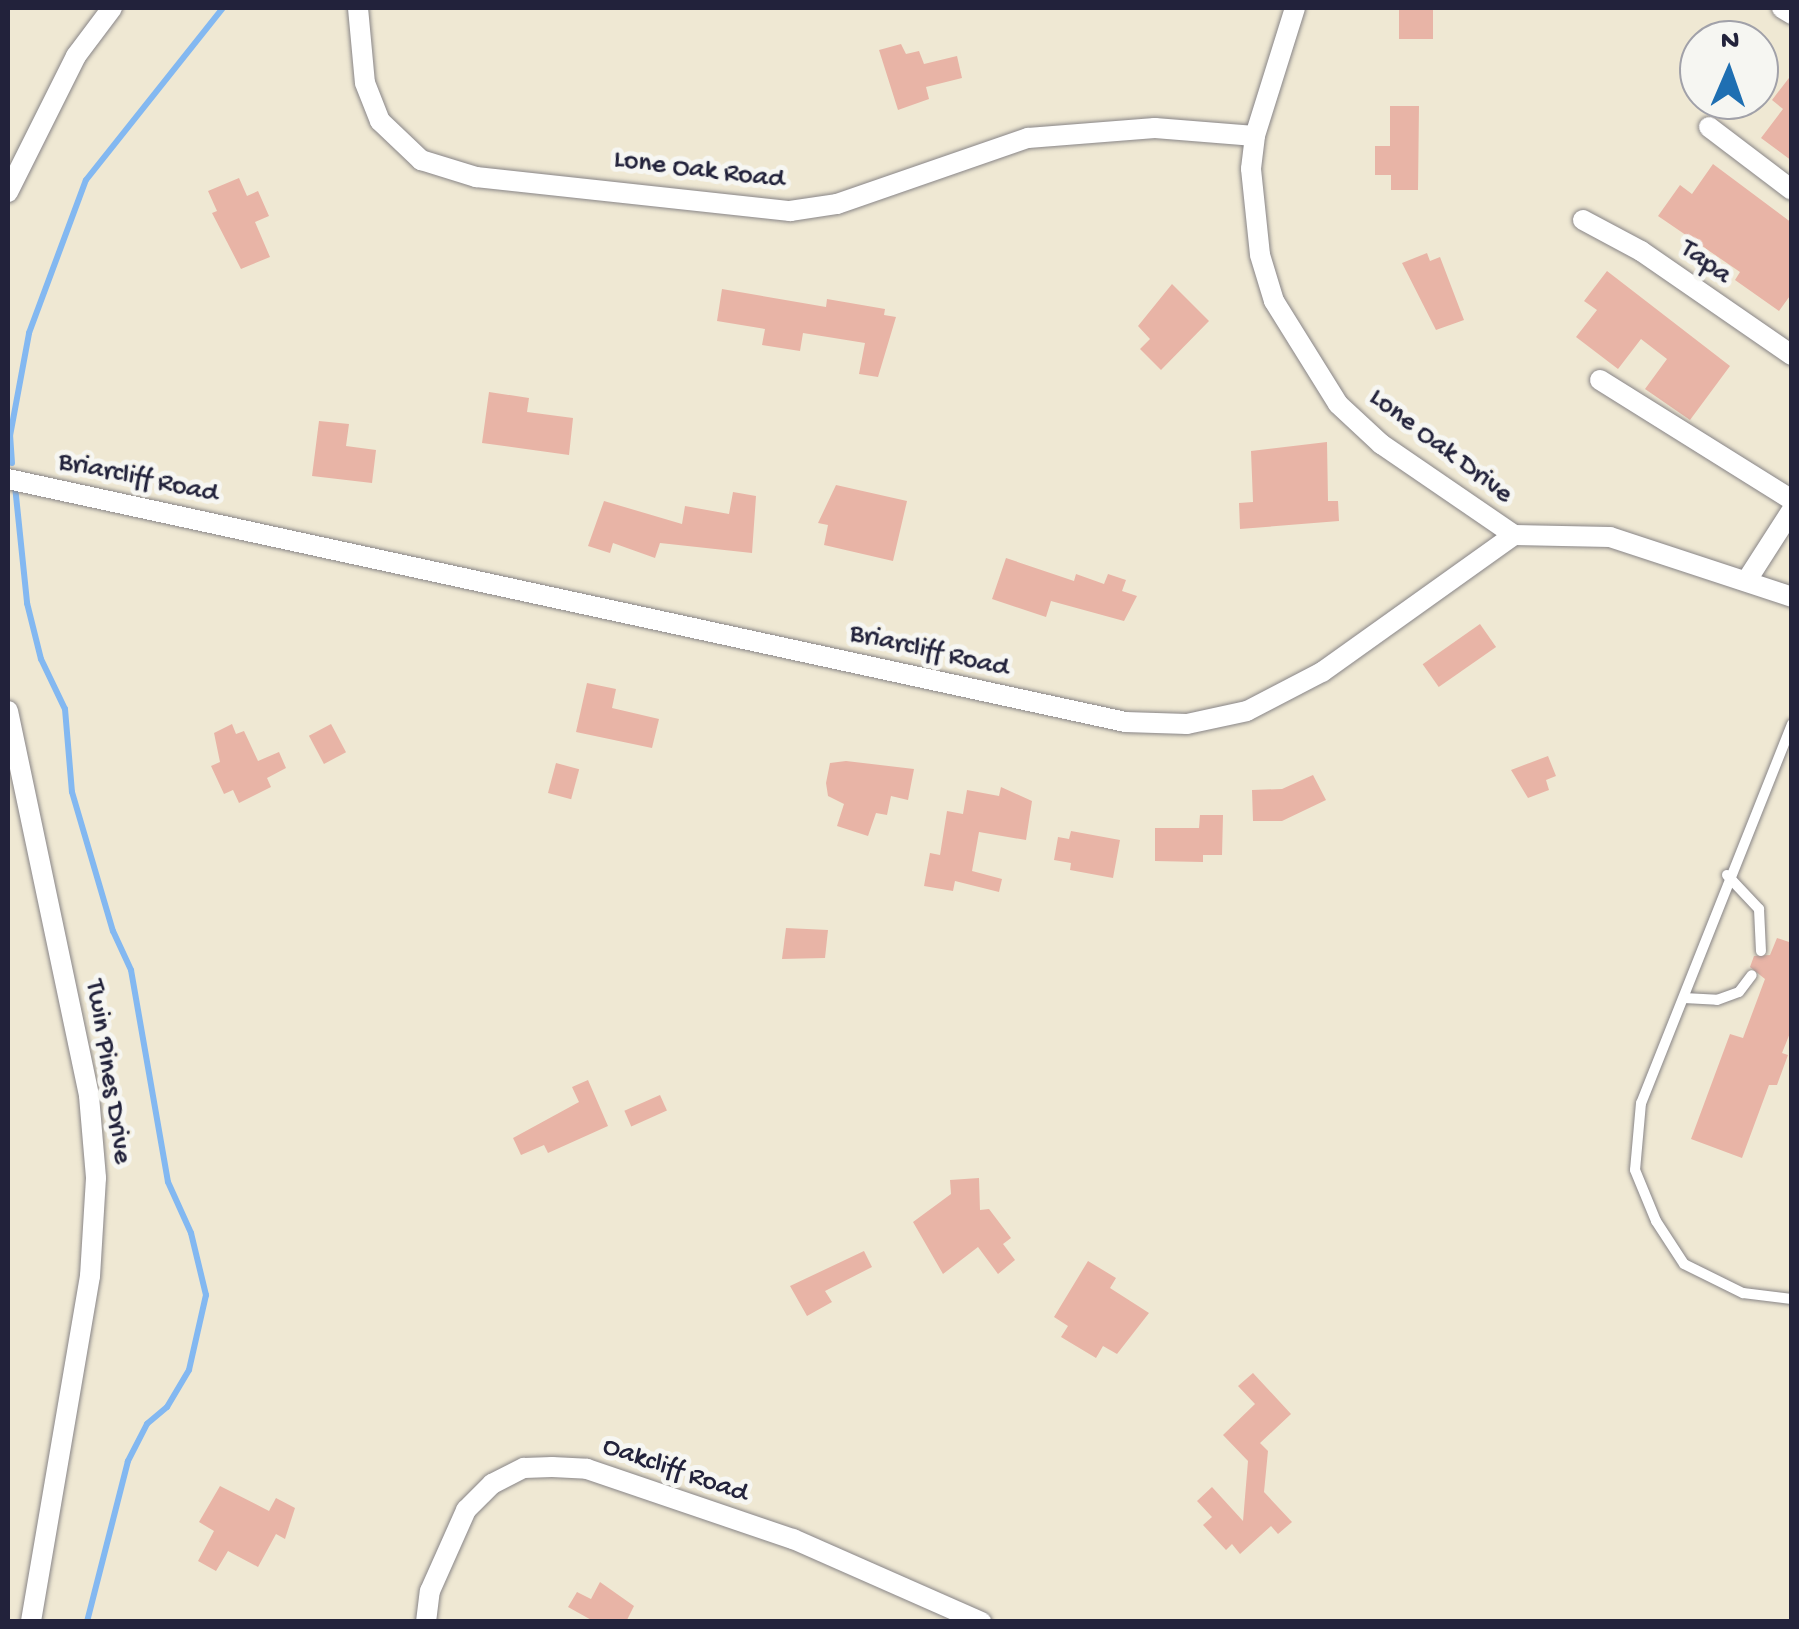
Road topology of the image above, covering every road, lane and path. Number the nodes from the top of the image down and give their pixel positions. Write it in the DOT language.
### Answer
graph roads {
  1 [pos="112,8"];
  2 [pos="358,8"];
  3 [pos="1295,8"];
  4 [pos="1782,8"];
  5 [pos="1792,14"];
  6 [pos="1709,126"];
  7 [pos="1255,136"];
  8 [pos="1792,190"];
  9 [pos="8,192"];
  10 [pos="1583,220"];
  11 [pos="1792,355"];
  12 [pos="1600,380"];
  13 [pos="8,478"];
  14 [pos="1792,500"];
  15 [pos="1792,510"];
  16 [pos="1514,535"];
  17 [pos="1746,580"];
  18 [pos="1792,597"];
  19 [pos="8,711"];
  20 [pos="1792,724"];
  21 [pos="1727,876"];
  22 [pos="1761,951"];
  23 [pos="1752,975"];
  24 [pos="1684,998"];
  25 [pos="1792,1299"];
  26 [pos="31,1622"];
  27 [pos="426,1622"];
  28 [pos="981,1622"];
  1 -- 9 [label="street"];
  2 -- 7 [label="street, Lone Oak Road"];
  3 -- 7 [label="street, Lone Oak Drive"];
  4 -- 5 [label="street"];
  6 -- 8 [label="street"];
  7 -- 16 [label="street, Lone Oak Drive"];
  10 -- 11 [label="street, Tapa"];
  12 -- 14 [label="street"];
  13 -- 16 [label="street, Briarcliff Road"];
  15 -- 17 [label="street"];
  16 -- 17 [label="street"];
  17 -- 18 [label="street"];
  19 -- 26 [label="street, Twin Pines Drive"];
  20 -- 21 [label="lane"];
  21 -- 22 [label="lane"];
  21 -- 24 [label="lane"];
  23 -- 24 [label="lane"];
  24 -- 25 [label="lane"];
  27 -- 28 [label="street, Oakcliff Road"];
}
